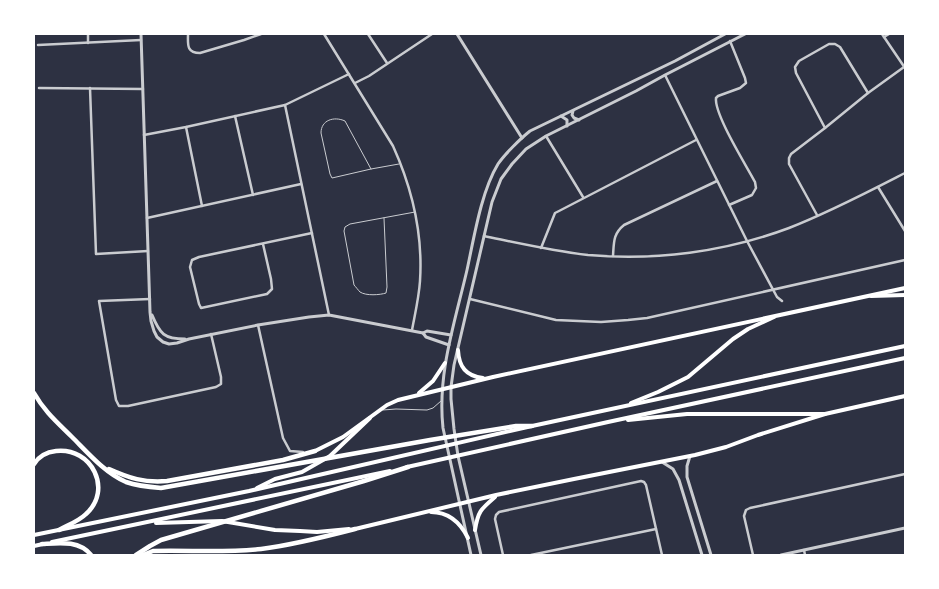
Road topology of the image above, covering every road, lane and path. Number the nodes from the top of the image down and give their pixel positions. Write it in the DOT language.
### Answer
graph roads {
  1 [pos="88,34"];
  2 [pos="141,34"];
  3 [pos="188,34"];
  4 [pos="261,34"];
  5 [pos="324,34"];
  6 [pos="368,34"];
  7 [pos="432,34"];
  8 [pos="457,34"];
  9 [pos="725,34"];
  10 [pos="745,34"];
  11 [pos="889,34"];
  12 [pos="883,35"];
  13 [pos="142,40"];
  14 [pos="730,42"];
  15 [pos="88,43"];
  16 [pos="38,45"];
  17 [pos="684,55"];
  18 [pos="387,63"];
  19 [pos="687,64"];
  20 [pos="905,67"];
  21 [pos="349,74"];
  22 [pos="665,75"];
  23 [pos="354,83"];
  24 [pos="39,88"];
  25 [pos="90,88"];
  26 [pos="143,89"];
  27 [pos="868,93"];
  28 [pos="285,105"];
  29 [pos="573,110"];
  30 [pos="236,116"];
  31 [pos="561,116"];
  32 [pos="579,120"];
  33 [pos="567,126"];
  34 [pos="186,127"];
  35 [pos="825,128"];
  36 [pos="144,135"];
  37 [pos="546,136"];
  38 [pos="522,138"];
  39 [pos="697,140"];
  40 [pos="401,164"];
  41 [pos="371,169"];
  42 [pos="905,173"];
  43 [pos="717,181"];
  44 [pos="301,184"];
  45 [pos="878,187"];
  46 [pos="253,195"];
  47 [pos="583,198"];
  48 [pos="729,205"];
  49 [pos="202,206"];
  50 [pos="415,212"];
  51 [pos="817,215"];
  52 [pos="147,218"];
  53 [pos="384,218"];
  54 [pos="905,231"];
  55 [pos="312,233"];
  56 [pos="484,236"];
  57 [pos="747,241"];
  58 [pos="263,244"];
  59 [pos="541,248"];
  60 [pos="148,251"];
  61 [pos="612,256"];
  62 [pos="469,260"];
  63 [pos="905,260"];
  64 [pos="478,262"];
  65 [pos="467,270"];
  66 [pos="476,272"];
  67 [pos="905,288"];
  68 [pos="773,289"];
  69 [pos="905,295"];
  70 [pos="871,296"];
  71 [pos="150,299"];
  72 [pos="470,299"];
  73 [pos="782,301"];
  74 [pos="150,312"];
  75 [pos="329,315"];
  76 [pos="774,317"];
  77 [pos="258,325"];
  78 [pos="412,330"];
  79 [pos="423,333"];
  80 [pos="211,334"];
  81 [pos="451,335"];
  82 [pos="189,339"];
  83 [pos="449,345"];
  84 [pos="905,346"];
  85 [pos="458,350"];
  86 [pos="905,358"];
  87 [pos="445,363"];
  88 [pos="493,377"];
  89 [pos="451,387"];
  90 [pos="442,389"];
  91 [pos="34,393"];
  92 [pos="416,395"];
  93 [pos="905,396"];
  94 [pos="442,401"];
  95 [pos="620,407"];
  96 [pos="378,411"];
  97 [pos="825,414"];
  98 [pos="370,418"];
  99 [pos="608,422"];
  100 [pos="532,426"];
  101 [pos="517,428"];
  102 [pos="315,451"];
  103 [pos="690,456"];
  104 [pos="662,461"];
  105 [pos="34,464"];
  106 [pos="99,464"];
  107 [pos="408,467"];
  108 [pos="905,474"];
  109 [pos="249,491"];
  110 [pos="496,496"];
  111 [pos="468,502"];
  112 [pos="460,504"];
  113 [pos="424,513"];
  114 [pos="142,524"];
  115 [pos="701,524"];
  116 [pos="693,528"];
  117 [pos="905,528"];
  118 [pos="355,529"];
  119 [pos="656,529"];
  120 [pos="59,530"];
  121 [pos="475,530"];
  122 [pos="34,535"];
  123 [pos="468,538"];
  124 [pos="42,544"];
  125 [pos="34,546"];
  126 [pos="804,550"];
  127 [pos="471,554"];
  128 [pos="91,555"];
  129 [pos="136,555"];
  130 [pos="142,555"];
  131 [pos="481,555"];
  132 [pos="503,555"];
  133 [pos="531,555"];
  134 [pos="662,555"];
  135 [pos="702,555"];
  136 [pos="710,555"];
  137 [pos="753,555"];
  138 [pos="781,555"];
  139 [pos="805,555"];
  1 -- 15 [label="street"];
  2 -- 13 [label="street"];
  3 -- 4 [label="street"];
  5 -- 21 [label="street"];
  6 -- 18 [label="street"];
  7 -- 18 [label="street"];
  8 -- 38 [label="street"];
  9 -- 17 [label="street"];
  10 -- 14 [label="street"];
  11 -- 12 [label="street"];
  12 -- 20 [label="street"];
  13 -- 15 [label="street"];
  13 -- 26 [label="street"];
  14 -- 19 [label="street"];
  14 -- 48 [label="street"];
  15 -- 16 [label="street"];
  17 -- 19 [label="street"];
  17 -- 29 [label="street"];
  18 -- 23 [label="street"];
  19 -- 22 [label="street"];
  20 -- 27 [label="street"];
  21 -- 23 [label="street"];
  21 -- 28 [label="street"];
  22 -- 32 [label="street"];
  22 -- 39 [label="street"];
  23 -- 40 [label="street"];
  24 -- 25 [label="street"];
  25 -- 26 [label="street"];
  25 -- 60 [label="street"];
  26 -- 36 [label="street"];
  27 -- 35 [label="street"];
  27 -- 35 [label="street"];
  28 -- 30 [label="street"];
  28 -- 44 [label="street"];
  29 -- 31 [label="street"];
  29 -- 32 [label="street"];
  30 -- 34 [label="street"];
  30 -- 46 [label="street"];
  31 -- 33 [label="street"];
  31 -- 38 [label="street"];
  32 -- 33 [label="street"];
  33 -- 37 [label="street"];
  34 -- 36 [label="street"];
  34 -- 49 [label="street"];
  35 -- 51 [label="street"];
  36 -- 52 [label="street"];
  37 -- 47 [label="street"];
  37 -- 56 [label="street"];
  38 -- 62 [label="street"];
  39 -- 43 [label="street"];
  39 -- 47 [label="street"];
  40 -- 41 [label="lane"];
  40 -- 50 [label="street"];
  41 -- 41 [label="lane"];
  42 -- 45 [label="street"];
  43 -- 48 [label="street"];
  43 -- 61 [label="street"];
  44 -- 46 [label="street"];
  44 -- 55 [label="street"];
  45 -- 51 [label="street"];
  45 -- 54 [label="street"];
  46 -- 49 [label="street"];
  47 -- 59 [label="street"];
  48 -- 57 [label="street"];
  49 -- 52 [label="street"];
  50 -- 53 [label="lane"];
  50 -- 78 [label="street"];
  51 -- 57 [label="street"];
  52 -- 60 [label="street"];
  53 -- 53 [label="lane"];
  55 -- 58 [label="street"];
  55 -- 75 [label="street"];
  56 -- 59 [label="street"];
  56 -- 64 [label="street"];
  57 -- 61 [label="street"];
  57 -- 68 [label="street"];
  58 -- 58 [label="street"];
  59 -- 61 [label="street"];
  60 -- 71 [label="street"];
  62 -- 64 [label="street"];
  62 -- 65 [label="street"];
  63 -- 68 [label="street"];
  64 -- 66 [label="street"];
  65 -- 66 [label="street"];
  65 -- 81 [label="street"];
  66 -- 72 [label="street"];
  67 -- 70 [label="main road"];
  68 -- 72 [label="street"];
  68 -- 73 [label="street"];
  69 -- 70 [label="main road"];
  70 -- 76 [label="main road"];
  71 -- 74 [label="street"];
  71 -- 80 [label="street"];
  72 -- 85 [label="street"];
  74 -- 82 [label="street"];
  74 -- 82 [label="street"];
  75 -- 77 [label="street"];
  75 -- 78 [label="street"];
  76 -- 88 [label="main road"];
  76 -- 95 [label="main road"];
  77 -- 80 [label="street"];
  77 -- 102 [label="street"];
  78 -- 79 [label="street"];
  79 -- 81 [label="street"];
  79 -- 83 [label="street"];
  80 -- 82 [label="street"];
  81 -- 83 [label="street"];
  83 -- 87 [label="street"];
  84 -- 95 [label="main road"];
  85 -- 88 [label="main road"];
  85 -- 89 [label="street"];
  86 -- 99 [label="main road"];
  87 -- 90 [label="street"];
  87 -- 92 [label="main road"];
  88 -- 89 [label="main road"];
  89 -- 90 [label="main road"];
  89 -- 111 [label="street"];
  90 -- 92 [label="main road"];
  90 -- 94 [label="street"];
  91 -- 106 [label="highway"];
  92 -- 96 [label="main road"];
  93 -- 97 [label="main road"];
  94 -- 96 [label="lane"];
  94 -- 112 [label="street"];
  95 -- 100 [label="main road"];
  96 -- 98 [label="main road"];
  97 -- 99 [label="main road"];
  97 -- 103 [label="main road"];
  98 -- 102 [label="main road"];
  98 -- 109 [label="main road"];
  99 -- 107 [label="main road"];
  100 -- 101 [label="highway"];
  101 -- 106 [label="highway"];
  101 -- 109 [label="main road"];
  102 -- 106 [label="highway"];
  103 -- 104 [label="main road"];
  103 -- 115 [label="street"];
  104 -- 110 [label="main road"];
  104 -- 116 [label="street"];
  105 -- 120 [label="highway"];
  107 -- 114 [label="main road"];
  107 -- 129 [label="highway"];
  108 -- 137 [label="street"];
  109 -- 120 [label="main road"];
  110 -- 111 [label="main road"];
  110 -- 121 [label="main road"];
  111 -- 112 [label="main road"];
  111 -- 121 [label="street"];
  112 -- 113 [label="main road"];
  112 -- 123 [label="street"];
  113 -- 118 [label="main road"];
  113 -- 123 [label="main road"];
  114 -- 118 [label="main road"];
  114 -- 124 [label="main road"];
  115 -- 116 [label="street"];
  115 -- 136 [label="street"];
  116 -- 135 [label="street"];
  117 -- 126 [label="street"];
  118 -- 130 [label="highway"];
  119 -- 132 [label="street"];
  119 -- 133 [label="street"];
  119 -- 134 [label="street"];
  120 -- 122 [label="main road"];
  121 -- 131 [label="street"];
  123 -- 127 [label="street"];
  124 -- 125 [label="main road"];
  124 -- 128 [label="highway"];
  126 -- 138 [label="street"];
  126 -- 139 [label="street"];
}
